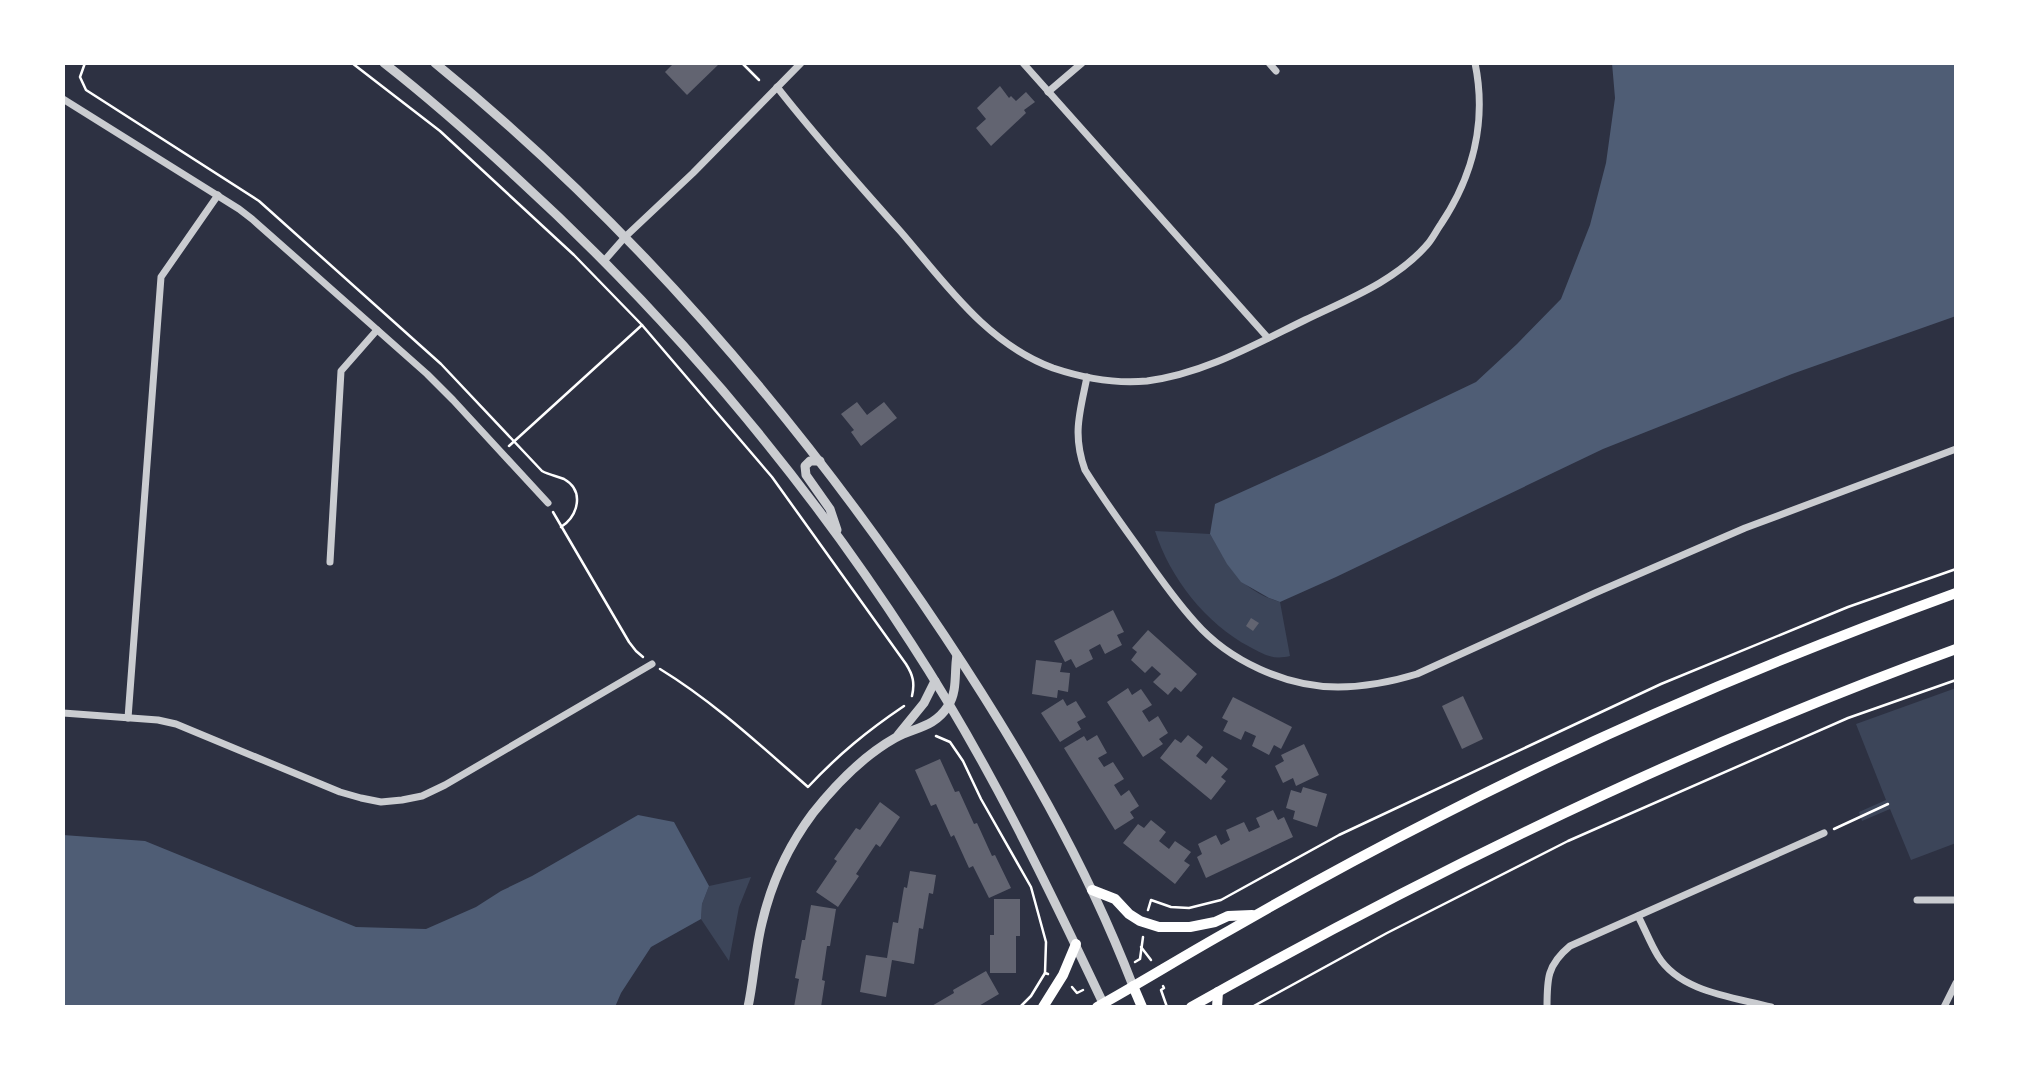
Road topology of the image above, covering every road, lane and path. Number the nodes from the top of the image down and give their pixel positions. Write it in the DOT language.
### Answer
graph roads {
  1 [pos="352,63"];
  2 [pos="384,63"];
  3 [pos="435,63"];
  4 [pos="742,63"];
  5 [pos="801,63"];
  6 [pos="1023,63"];
  7 [pos="1082,63"];
  8 [pos="1269,63"];
  9 [pos="1475,63"];
  10 [pos="1276,71"];
  11 [pos="759,80"];
  12 [pos="777,87"];
  13 [pos="1048,92"];
  14 [pos="63,99"];
  15 [pos="218,195"];
  16 [pos="625,237"];
  17 [pos="604,261"];
  18 [pos="642,325"];
  19 [pos="377,330"];
  20 [pos="1268,338"];
  21 [pos="1087,377"];
  22 [pos="1956,449"];
  23 [pos="501,452"];
  24 [pos="820,461"];
  25 [pos="548,503"];
  26 [pos="840,539"];
  27 [pos="330,562"];
  28 [pos="1956,569"];
  29 [pos="1956,593"];
  30 [pos="1956,649"];
  31 [pos="957,655"];
  32 [pos="652,664"];
  33 [pos="1956,680"];
  34 [pos="935,681"];
  35 [pos="949,705"];
  36 [pos="63,713"];
  37 [pos="128,718"];
  38 [pos="936,736"];
  39 [pos="897,737"];
  40 [pos="1888,804"];
  41 [pos="1824,833"];
  42 [pos="1092,890"];
  43 [pos="1917,900"];
  44 [pos="1956,900"];
  45 [pos="1147,914"];
  46 [pos="1257,915"];
  47 [pos="1639,916"];
  48 [pos="1143,930"];
  49 [pos="1076,944"];
  50 [pos="1141,947"];
  51 [pos="1151,960"];
  52 [pos="1126,967"];
  53 [pos="1045,972"];
  54 [pos="1054,976"];
  55 [pos="1161,982"];
  56 [pos="1956,983"];
  57 [pos="1068,984"];
  58 [pos="1094,984"];
  59 [pos="1133,986"];
  60 [pos="1218,992"];
  61 [pos="1077,993"];
  62 [pos="1079,999"];
  63 [pos="1102,1006"];
  64 [pos="748,1007"];
  65 [pos="1020,1007"];
  66 [pos="1043,1007"];
  67 [pos="1142,1007"];
  68 [pos="1167,1007"];
  69 [pos="1191,1007"];
  70 [pos="1217,1007"];
  71 [pos="1252,1007"];
  72 [pos="1547,1007"];
  73 [pos="1771,1007"];
  74 [pos="1944,1007"];
  1 -- 18 [label="path"];
  2 -- 17 [label="street"];
  3 -- 16 [label="street"];
  4 -- 11 [label="path"];
  5 -- 12 [label="street"];
  6 -- 13 [label="street"];
  7 -- 13 [label="street"];
  8 -- 10 [label="street"];
  9 -- 20 [label="street"];
  12 -- 16 [label="street"];
  12 -- 21 [label="street"];
  13 -- 20 [label="street"];
  14 -- 15 [label="street"];
  15 -- 19 [label="street"];
  15 -- 37 [label="street"];
  16 -- 17 [label="street"];
  16 -- 24 [label="street"];
  17 -- 26 [label="street"];
  18 -- 23 [label="path"];
  18 -- 32 [label="path"];
  19 -- 23 [label="street"];
  19 -- 27 [label="street"];
  20 -- 21 [label="street"];
  21 -- 22 [label="street"];
  23 -- 25 [label="street"];
  24 -- 26 [label="street"];
  24 -- 31 [label="street"];
  25 -- 32 [label="path"];
  26 -- 34 [label="street"];
  28 -- 45 [label="path"];
  29 -- 46 [label="main road"];
  30 -- 60 [label="main road"];
  31 -- 35 [label="street"];
  31 -- 42 [label="street"];
  32 -- 37 [label="street"];
  33 -- 71 [label="path"];
  34 -- 35 [label="street"];
  34 -- 39 [label="street"];
  35 -- 39 [label="street"];
  35 -- 49 [label="street"];
  36 -- 37 [label="street"];
  38 -- 53 [label="path"];
  39 -- 64 [label="street"];
  40 -- 41 [label="path"];
  41 -- 47 [label="street"];
  42 -- 46 [label="main road"];
  42 -- 52 [label="street"];
  43 -- 44 [label="street"];
  46 -- 59 [label="main road"];
  47 -- 72 [label="street"];
  47 -- 73 [label="street"];
  48 -- 50 [label="path"];
  49 -- 58 [label="street"];
  49 -- 66 [label="main road"];
  50 -- 51 [label="path"];
  50 -- 52 [label="path"];
  52 -- 59 [label="street"];
  53 -- 54 [label="path"];
  53 -- 65 [label="path"];
  55 -- 68 [label="path"];
  56 -- 74 [label="street"];
  57 -- 61 [label="path"];
  58 -- 61 [label="path"];
  58 -- 63 [label="street"];
  59 -- 63 [label="main road"];
  59 -- 67 [label="main road"];
  60 -- 69 [label="main road"];
  60 -- 70 [label="main road"];
  61 -- 62 [label="path"];
}
